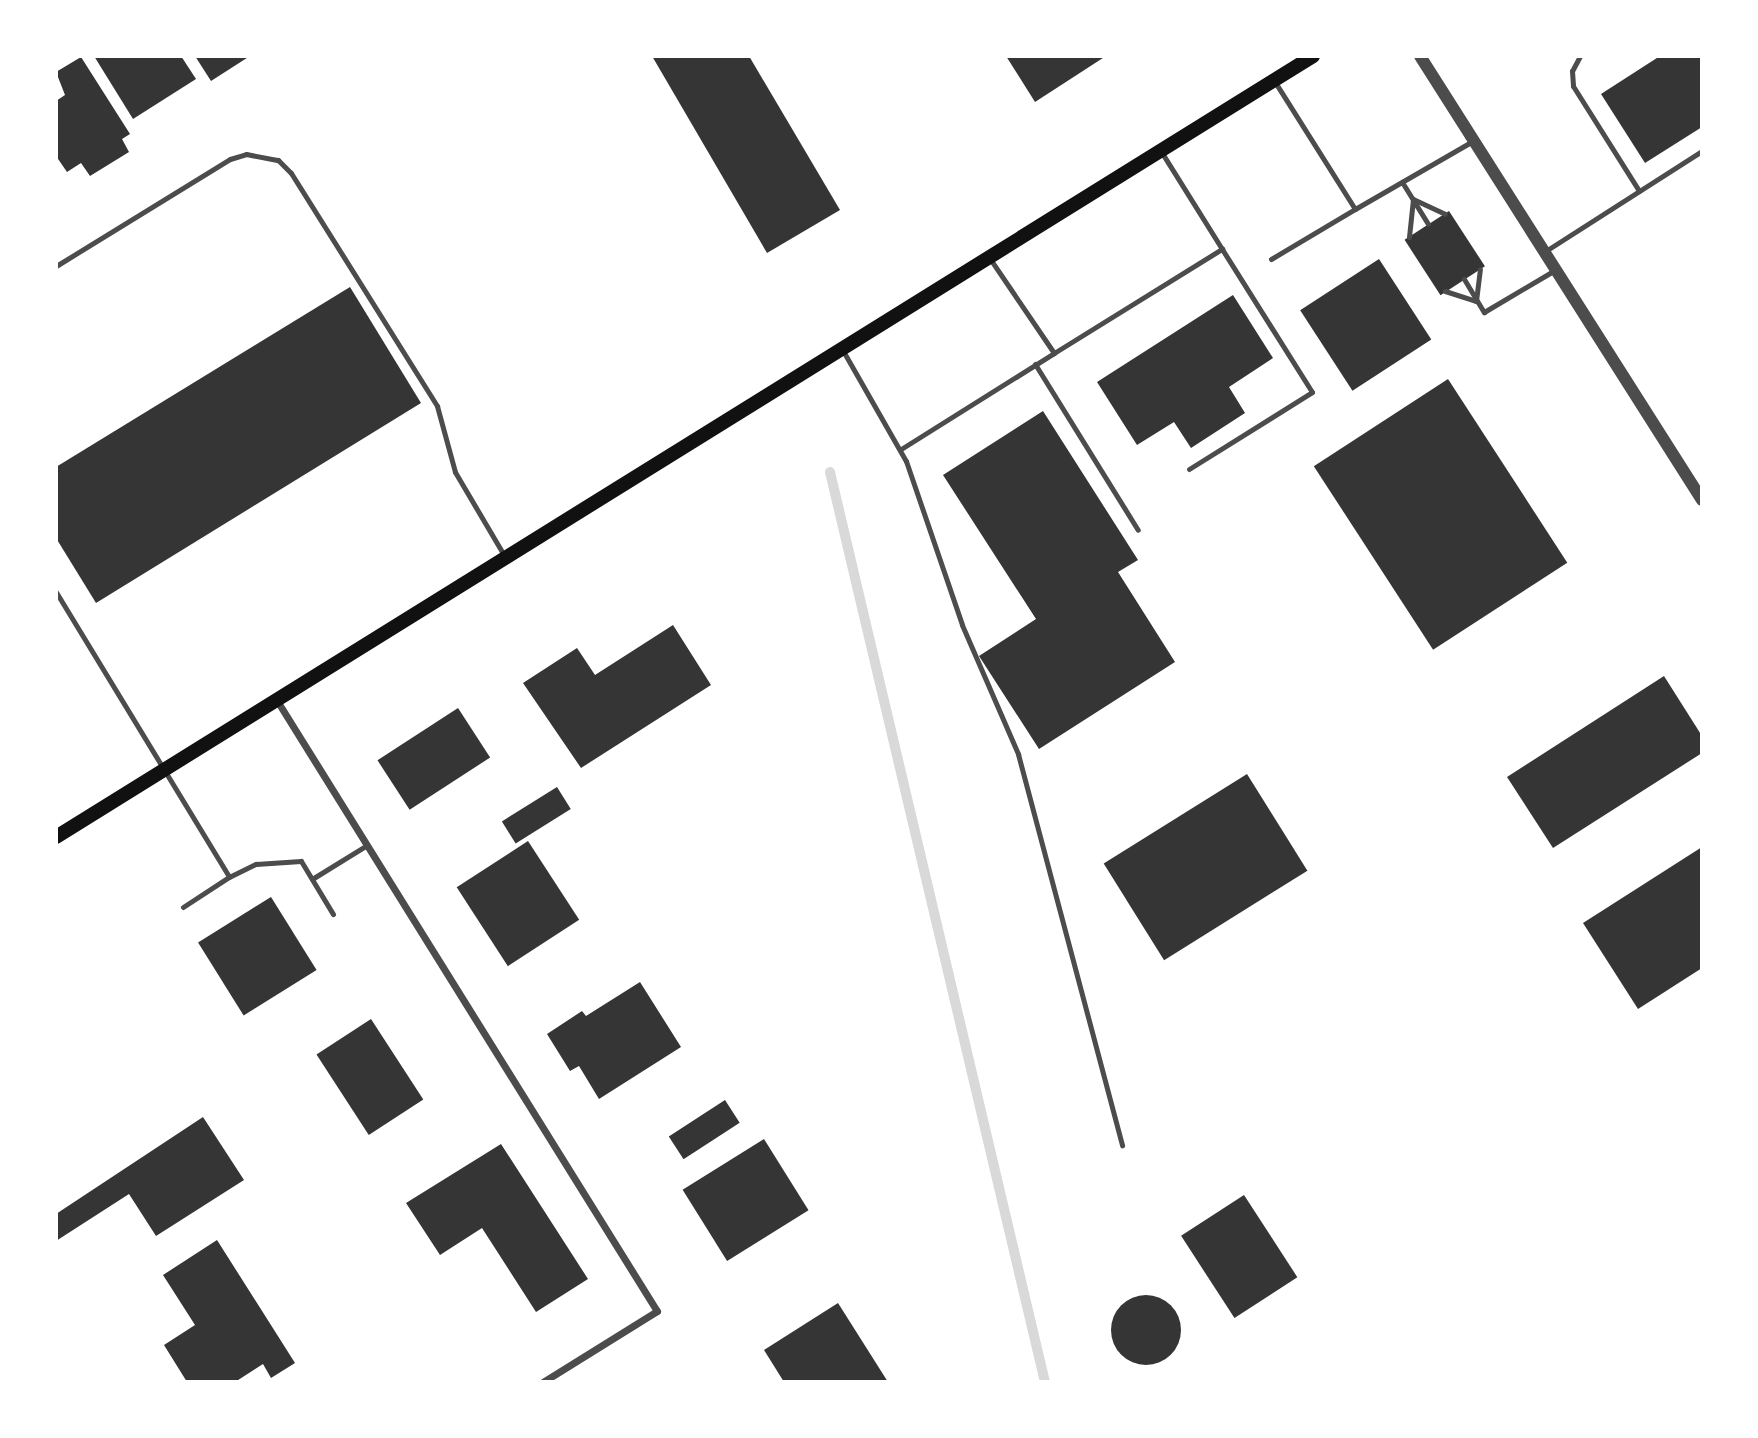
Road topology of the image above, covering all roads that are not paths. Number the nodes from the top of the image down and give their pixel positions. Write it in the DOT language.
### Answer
graph roads {
  1 [pos="1313,56"];
  2 [pos="1420,56"];
  3 [pos="1580,56"];
  4 [pos="1274,80"];
  5 [pos="1473,141"];
  6 [pos="1702,151"];
  7 [pos="1161,153"];
  8 [pos="1402,182"];
  9 [pos="1639,191"];
  10 [pos="1413,199"];
  11 [pos="1356,209"];
  12 [pos="1445,214"];
  13 [pos="1428,224"];
  14 [pos="1409,237"];
  15 [pos="1222,249"];
  16 [pos="1544,252"];
  17 [pos="989,257"];
  18 [pos="1271,259"];
  19 [pos="56,266"];
  20 [pos="1480,269"];
  21 [pos="1556,270"];
  22 [pos="1464,279"];
  23 [pos="1445,291"];
  24 [pos="1476,301"];
  25 [pos="842,349"];
  26 [pos="1054,353"];
  27 [pos="1035,364"];
  28 [pos="901,449"];
  29 [pos="1189,469"];
  30 [pos="1702,500"];
  31 [pos="1138,530"];
  32 [pos="505,557"];
  33 [pos="56,592"];
  34 [pos="276,699"];
  35 [pos="164,769"];
  36 [pos="56,837"];
  37 [pos="367,845"];
  38 [pos="229,877"];
  39 [pos="312,879"];
  40 [pos="183,906"];
  41 [pos="333,914"];
  42 [pos="1122,1145"];
  43 [pos="543,1382"];
  1 -- 4 [label="main road"];
  2 -- 5 [label="street"];
  3 -- 9 [label="lane"];
  4 -- 7 [label="main road"];
  4 -- 11 [label="lane"];
  5 -- 8 [label="lane"];
  5 -- 16 [label="street"];
  6 -- 9 [label="lane"];
  7 -- 15 [label="lane"];
  7 -- 17 [label="main road"];
  8 -- 10 [label="lane"];
  8 -- 11 [label="lane"];
  9 -- 16 [label="lane"];
  10 -- 12 [label="lane"];
  10 -- 13 [label="lane"];
  10 -- 14 [label="lane"];
  11 -- 18 [label="lane"];
  15 -- 26 [label="lane"];
  15 -- 29 [label="lane"];
  16 -- 21 [label="street"];
  17 -- 25 [label="main road"];
  17 -- 26 [label="lane"];
  19 -- 32 [label="lane"];
  20 -- 24 [label="lane"];
  21 -- 24 [label="lane"];
  21 -- 30 [label="street"];
  22 -- 24 [label="lane"];
  23 -- 24 [label="lane"];
  25 -- 28 [label="lane"];
  25 -- 32 [label="main road"];
  26 -- 27 [label="lane"];
  27 -- 28 [label="lane"];
  27 -- 31 [label="lane"];
  28 -- 42 [label="lane"];
  32 -- 34 [label="main road"];
  33 -- 35 [label="lane"];
  34 -- 35 [label="main road"];
  34 -- 37 [label="street"];
  35 -- 36 [label="main road"];
  35 -- 38 [label="lane"];
  37 -- 39 [label="lane"];
  37 -- 43 [label="street"];
  38 -- 39 [label="lane"];
  38 -- 40 [label="lane"];
  39 -- 41 [label="lane"];
}
